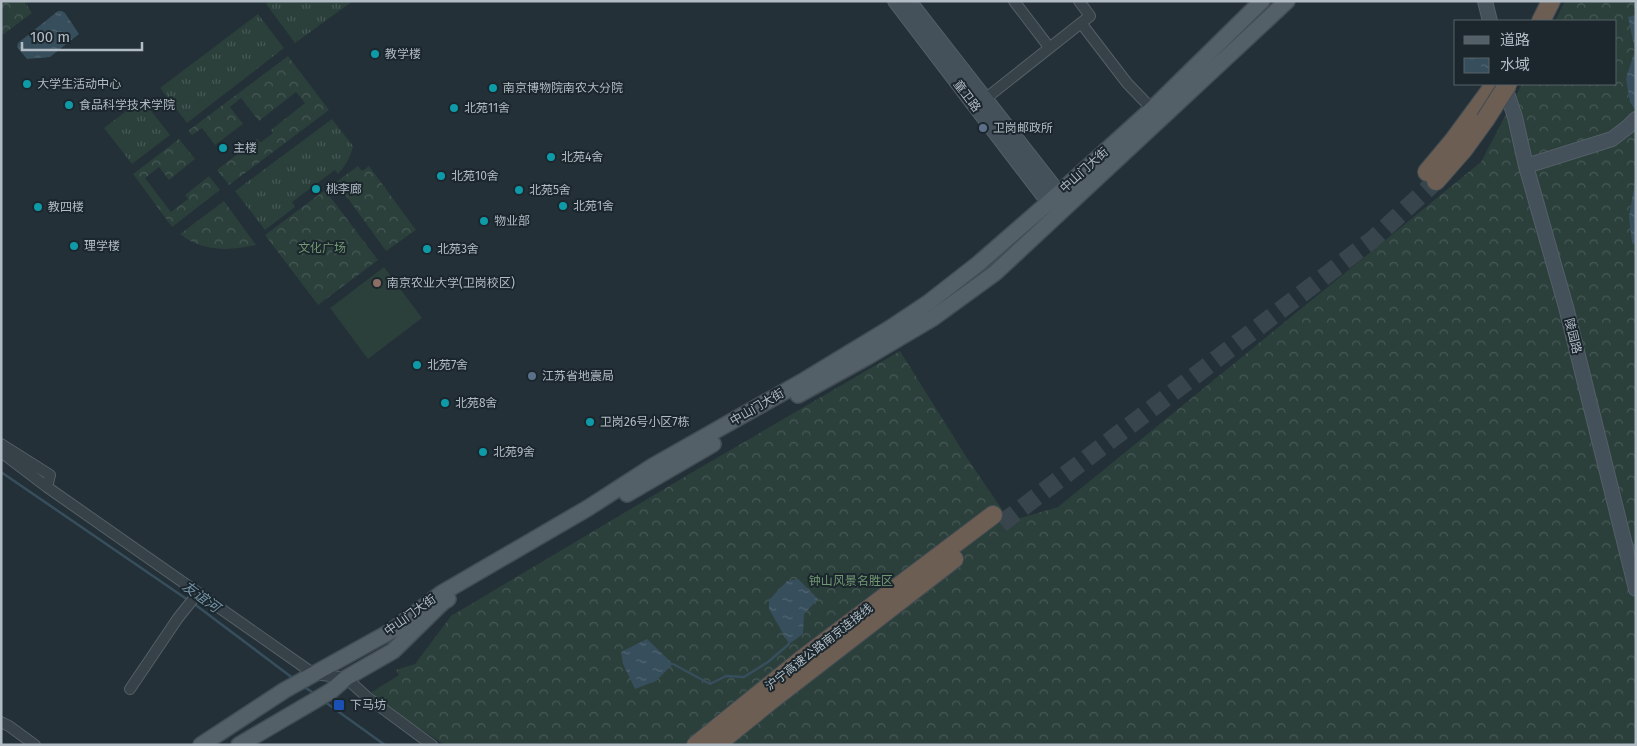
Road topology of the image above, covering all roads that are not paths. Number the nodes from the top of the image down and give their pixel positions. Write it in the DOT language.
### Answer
graph roads {
  1 [pos="895,1"];
  2 [pos="909,1"];
  3 [pos="1014,1"];
  4 [pos="1079,1"];
  5 [pos="1262,1"];
  6 [pos="1287,1"];
  7 [pos="1485,1"];
  8 [pos="1539,1"];
  9 [pos="1551,1"];
  10 [pos="1490,20"];
  11 [pos="1530,20"];
  12 [pos="1542,20"];
  13 [pos="1081,23"];
  14 [pos="1049,47"];
  15 [pos="1495,85"];
  16 [pos="1504,85"];
  17 [pos="1507,85"];
  18 [pos="980,103"];
  19 [pos="1152,109"];
  20 [pos="1480,116"];
  21 [pos="1636,119"];
  22 [pos="1526,166"];
  23 [pos="1431,176"];
  24 [pos="1053,198"];
  25 [pos="1064,210"];
  26 [pos="1,444"];
  27 [pos="1,452"];
  28 [pos="47,487"];
  29 [pos="1636,589"];
  30 [pos="197,596"];
  31 [pos="314,674"];
  32 [pos="346,678"];
  33 [pos="130,689"];
  34 [pos="1,722"];
  35 [pos="34,745"];
  36 [pos="201,745"];
  37 [pos="239,745"];
  38 [pos="432,745"];
  39 [pos="696,745"];
  40 [pos="716,745"];
  1 -- 18 [label="street, 童卫路"];
  2 -- 18 [label="street, 童卫路"];
  3 -- 14 [label="street"];
  4 -- 13 [label="street"];
  5 -- 19 [label="main road, 中山门大街"];
  6 -- 25 [label="main road, 中山门大街"];
  7 -- 10 [label="street"];
  8 -- 11 [label="highway"];
  9 -- 12 [label="highway"];
  13 -- 14 [label="street"];
  13 -- 19 [label="street"];
  14 -- 18 [label="street"];
  15 -- 20 [label="highway"];
  16 -- 22 [label="street, 陵园路"];
  17 -- 20 [label="highway, bridge"];
  18 -- 24 [label="street, 童卫路"];
  19 -- 24 [label="main road, 中山门大街"];
  20 -- 23 [label="highway"];
  21 -- 22 [label="street"];
  22 -- 29 [label="street, 陵园路"];
  24 -- 25 [label="street, 童卫路"];
  24 -- 31 [label="main road, 中山门大街"];
  25 -- 32 [label="main road, 中山门大街"];
  26 -- 28 [label="street"];
  27 -- 28 [label="street"];
  28 -- 30 [label="street"];
  30 -- 31 [label="street"];
  30 -- 33 [label="street"];
  31 -- 32 [label="street"];
  31 -- 36 [label="main road, 中山门大街"];
  32 -- 37 [label="main road, 中山门大街"];
  32 -- 38 [label="street"];
  34 -- 35 [label="street"];
  39 -- 40 [label="highway, 沪宁高速公路南京连接线"];
}
